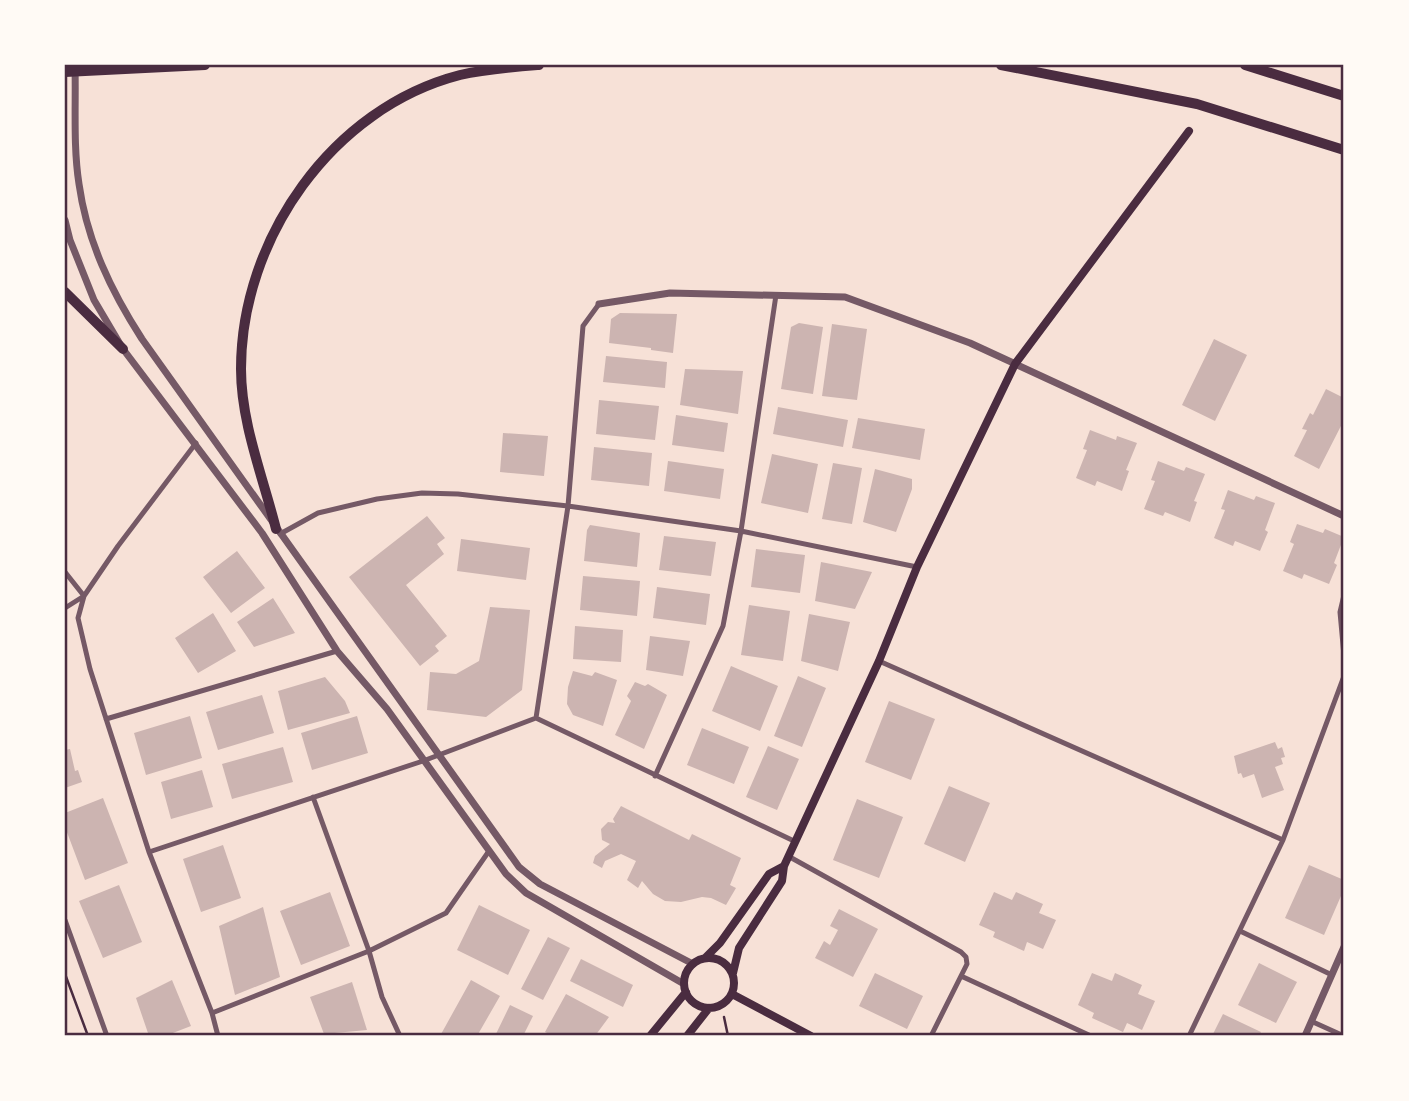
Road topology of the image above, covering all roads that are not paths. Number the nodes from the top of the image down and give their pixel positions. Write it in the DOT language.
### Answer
graph roads {
  1 [pos="75,65"];
  2 [pos="205,65"];
  3 [pos="539,65"];
  4 [pos="1001,65"];
  5 [pos="1245,65"];
  6 [pos="65,72"];
  7 [pos="1344,96"];
  8 [pos="1189,131"];
  9 [pos="1344,150"];
  10 [pos="65,219"];
  11 [pos="65,292"];
  12 [pos="776,295"];
  13 [pos="599,304"];
  14 [pos="123,349"];
  15 [pos="1015,364"];
  16 [pos="196,443"];
  17 [pos="569,506"];
  18 [pos="1344,516"];
  19 [pos="278,531"];
  20 [pos="741,531"];
  21 [pos="917,567"];
  22 [pos="65,572"];
  23 [pos="1344,595"];
  24 [pos="85,596"];
  25 [pos="65,608"];
  26 [pos="337,651"];
  27 [pos="1344,656"];
  28 [pos="879,661"];
  29 [pos="1344,676"];
  30 [pos="537,718"];
  31 [pos="106,719"];
  32 [pos="439,755"];
  33 [pos="423,761"];
  34 [pos="655,776"];
  35 [pos="313,797"];
  36 [pos="1283,840"];
  37 [pos="794,841"];
  38 [pos="149,852"];
  39 [pos="489,852"];
  40 [pos="788,856"];
  41 [pos="784,866"];
  42 [pos="65,920"];
  43 [pos="1240,931"];
  44 [pos="1344,947"];
  45 [pos="369,951"];
  46 [pos="705,958"];
  47 [pos="693,964"];
  48 [pos="733,973"];
  49 [pos="1332,975"];
  50 [pos="961,976"];
  51 [pos="685,988"];
  52 [pos="732,994"];
  53 [pos="709,1008"];
  54 [pos="212,1013"];
  55 [pos="1313,1022"];
  56 [pos="107,1036"];
  57 [pos="218,1036"];
  58 [pos="400,1036"];
  59 [pos="650,1036"];
  60 [pos="687,1036"];
  61 [pos="811,1036"];
  62 [pos="931,1036"];
  63 [pos="1091,1036"];
  64 [pos="1189,1036"];
  65 [pos="1305,1036"];
  66 [pos="1344,1036"];
  1 -- 19 [label="street"];
  2 -- 6 [label="highway"];
  3 -- 19 [label="highway"];
  4 -- 9 [label="highway"];
  5 -- 7 [label="highway"];
  8 -- 15 [label="main road"];
  10 -- 14 [label="street"];
  11 -- 14 [label="highway"];
  12 -- 13 [label="street"];
  12 -- 15 [label="street"];
  12 -- 20 [label="street"];
  13 -- 17 [label="street"];
  14 -- 16 [label="street"];
  15 -- 18 [label="street"];
  15 -- 21 [label="main road"];
  16 -- 24 [label="street"];
  16 -- 26 [label="street"];
  17 -- 19 [label="street"];
  17 -- 20 [label="street"];
  17 -- 30 [label="street"];
  19 -- 32 [label="street"];
  20 -- 21 [label="street"];
  20 -- 34 [label="street"];
  21 -- 28 [label="main road"];
  22 -- 24 [label="street"];
  23 -- 27 [label="street"];
  24 -- 25 [label="street"];
  24 -- 31 [label="street"];
  26 -- 31 [label="street"];
  26 -- 33 [label="street"];
  28 -- 36 [label="street"];
  28 -- 37 [label="main road"];
  29 -- 36 [label="street"];
  30 -- 32 [label="street"];
  30 -- 34 [label="street"];
  31 -- 38 [label="street"];
  32 -- 33 [label="street"];
  32 -- 47 [label="street"];
  33 -- 35 [label="street"];
  33 -- 39 [label="street"];
  34 -- 37 [label="street"];
  35 -- 38 [label="street"];
  35 -- 45 [label="street"];
  36 -- 43 [label="street"];
  37 -- 40 [label="main road"];
  38 -- 54 [label="street"];
  39 -- 45 [label="street"];
  39 -- 51 [label="street"];
  40 -- 41 [label="main road"];
  40 -- 50 [label="street"];
  41 -- 46 [label="main road"];
  41 -- 48 [label="main road"];
  42 -- 56 [label="street"];
  43 -- 49 [label="street"];
  43 -- 64 [label="street"];
  44 -- 49 [label="street"];
  45 -- 54 [label="street"];
  45 -- 58 [label="street"];
  46 -- 47 [label="main road"];
  46 -- 48 [label="main road"];
  47 -- 51 [label="main road"];
  48 -- 52 [label="main road"];
  49 -- 55 [label="street"];
  50 -- 62 [label="street"];
  50 -- 63 [label="street"];
  51 -- 53 [label="main road"];
  51 -- 59 [label="main road"];
  52 -- 53 [label="main road"];
  52 -- 61 [label="main road"];
  53 -- 60 [label="main road"];
  54 -- 57 [label="street"];
  55 -- 65 [label="street"];
  55 -- 66 [label="street"];
}
